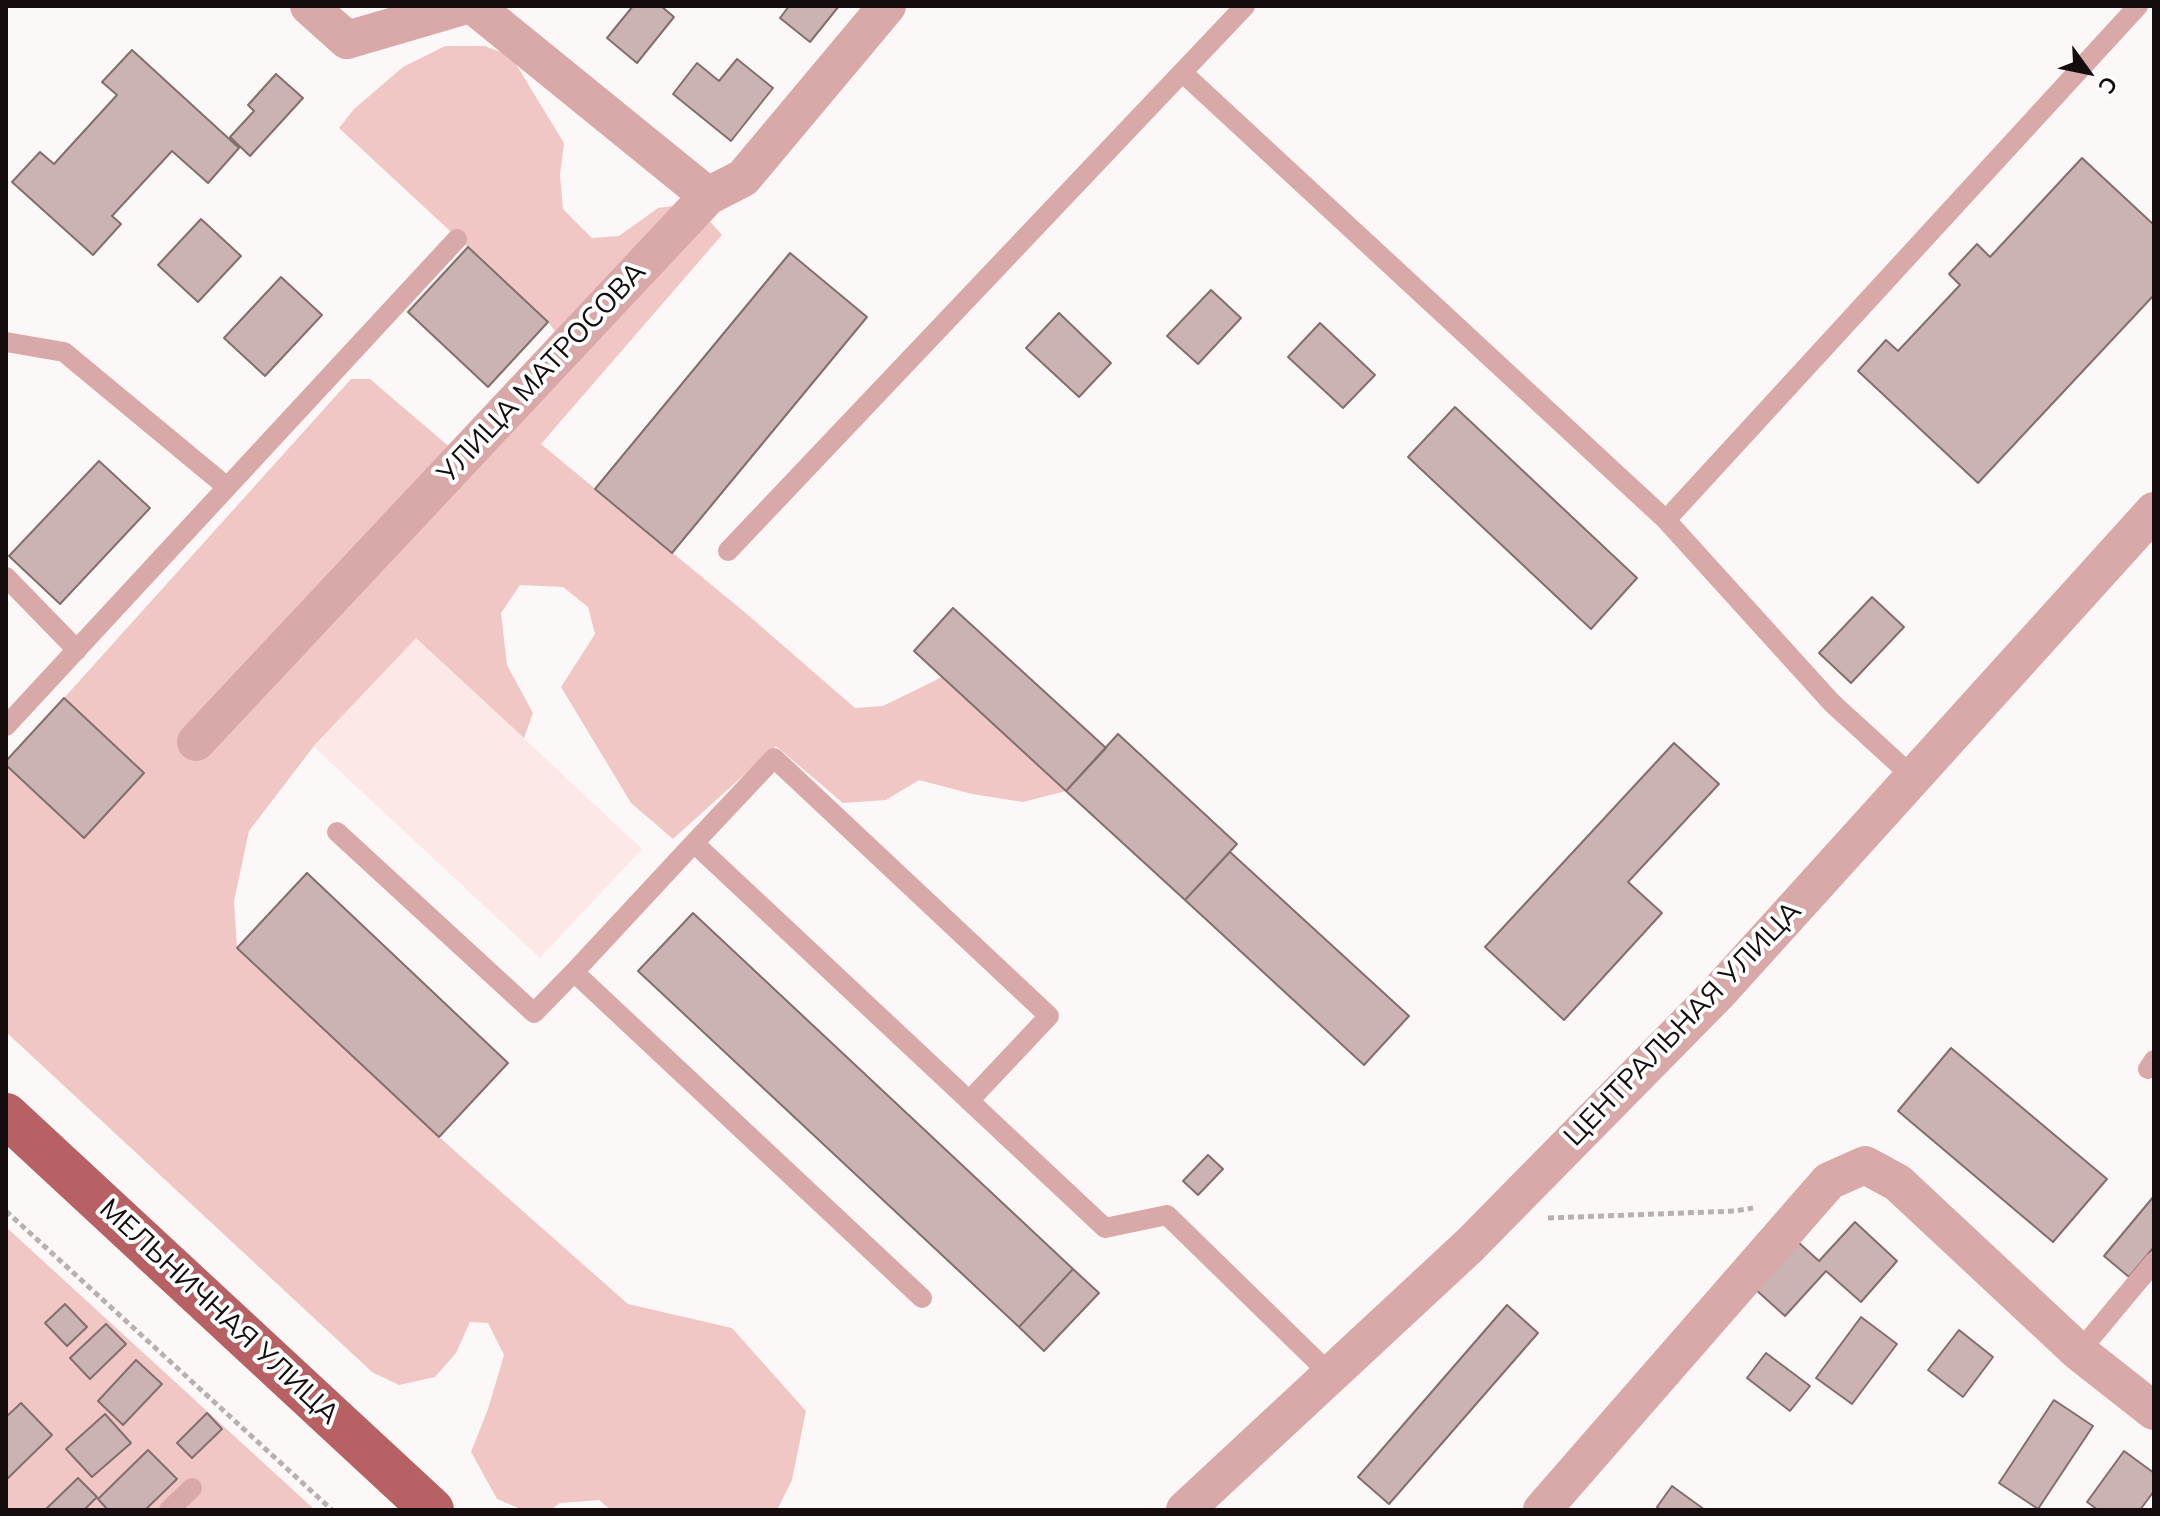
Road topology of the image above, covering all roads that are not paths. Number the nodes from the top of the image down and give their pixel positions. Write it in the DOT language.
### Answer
graph roads {
  1 [pos="309,6"];
  2 [pos="463,6"];
  3 [pos="474,6"];
  4 [pos="887,6"];
  5 [pos="1245,6"];
  6 [pos="2138,6"];
  7 [pos="1183,73"];
  8 [pos="708,196"];
  9 [pos="457,239"];
  10 [pos="6,342"];
  11 [pos="227,487"];
  12 [pos="2154,511"];
  13 [pos="1666,520"];
  14 [pos="728,551"];
  15 [pos="6,577"];
  16 [pos="77,650"];
  17 [pos="6,726"];
  18 [pos="196,742"];
  19 [pos="1913,777"];
  20 [pos="337,832"];
  21 [pos="694,843"];
  22 [pos="574,972"];
  23 [pos="969,1101"];
  24 [pos="6,1115"];
  25 [pos="2154,1262"];
  26 [pos="922,1298"];
  27 [pos="2079,1352"];
  28 [pos="1331,1375"];
  29 [pos="2154,1411"];
  30 [pos="192,1488"];
  31 [pos="169,1510"];
  32 [pos="432,1510"];
  33 [pos="1185,1510"];
  34 [pos="1542,1510"];
  1 -- 2 [label="street"];
  3 -- 8 [label="street"];
  4 -- 8 [label="street, УЛИЦА МАТРОСОВА"];
  5 -- 7 [label="lane"];
  6 -- 13 [label="lane"];
  7 -- 13 [label="lane"];
  7 -- 14 [label="lane"];
  8 -- 18 [label="street, УЛИЦА МАТРОСОВА"];
  9 -- 11 [label="lane"];
  10 -- 11 [label="lane"];
  11 -- 16 [label="lane"];
  12 -- 19 [label="street, ЦЕНТРАЛЬНАЯ УЛИЦА"];
  13 -- 19 [label="lane"];
  15 -- 16 [label="lane"];
  16 -- 17 [label="lane"];
  19 -- 28 [label="street, ЦЕНТРАЛЬНАЯ УЛИЦА"];
  20 -- 22 [label="lane"];
  21 -- 22 [label="lane"];
  21 -- 23 [label="lane"];
  21 -- 23 [label="lane"];
  22 -- 26 [label="lane"];
  23 -- 28 [label="lane"];
  24 -- 32 [label="main road, МЕЛЬНИЧНАЯ УЛИЦА"];
  25 -- 27 [label="lane"];
  27 -- 29 [label="street"];
  27 -- 34 [label="street"];
  28 -- 33 [label="street, ЦЕНТРАЛЬНАЯ УЛИЦА"];
  30 -- 31 [label="lane"];
}
